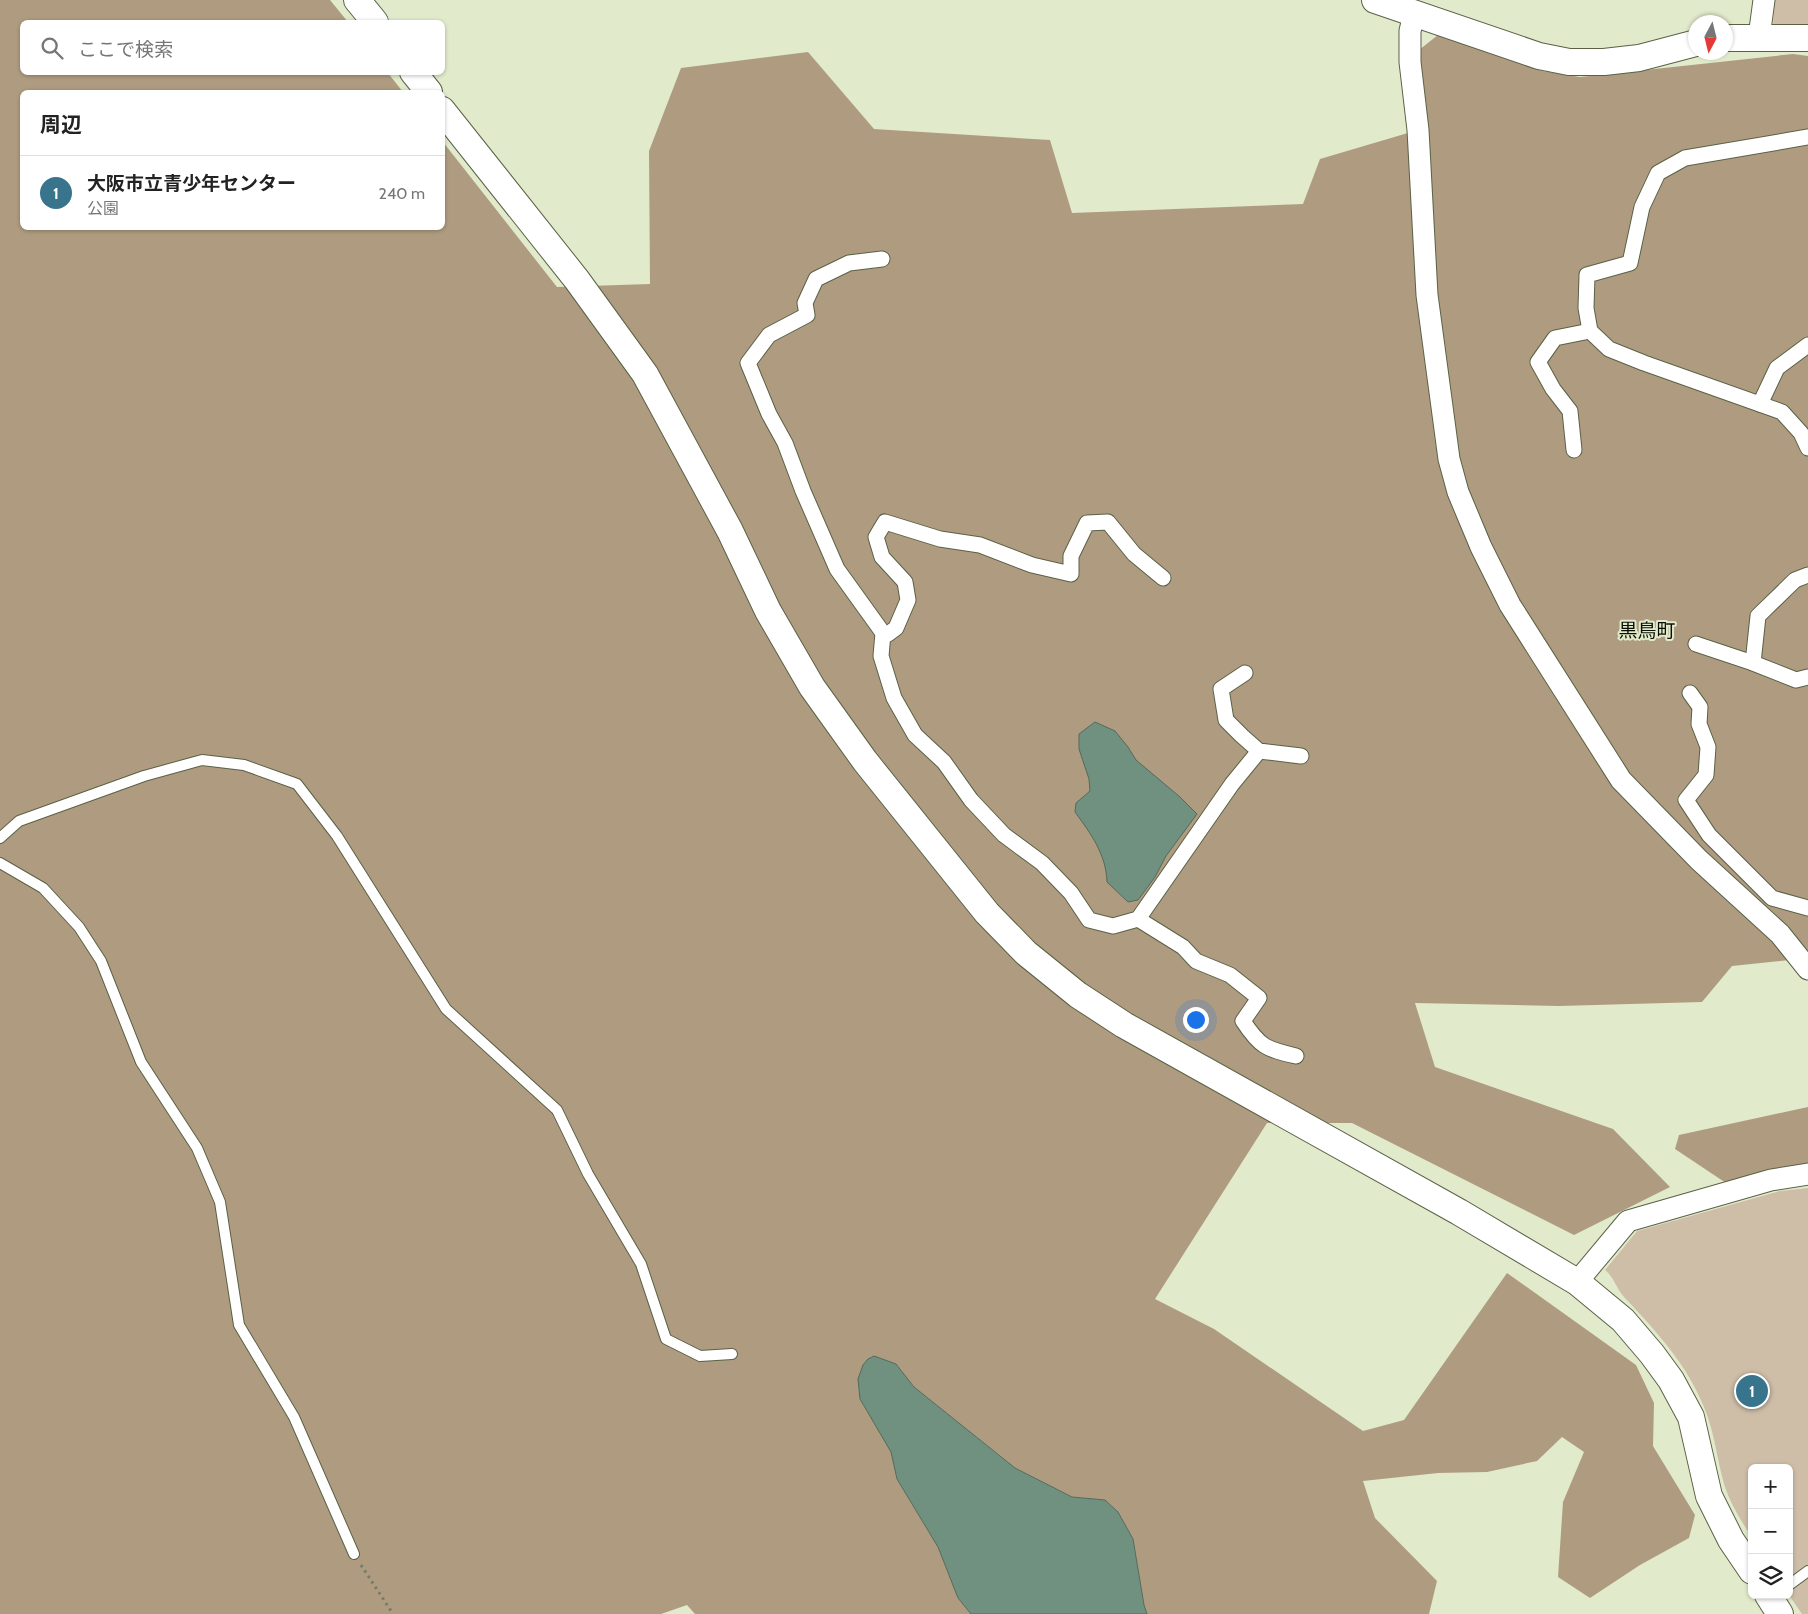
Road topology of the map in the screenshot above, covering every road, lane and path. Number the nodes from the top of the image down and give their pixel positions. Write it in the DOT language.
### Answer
graph roads {
  1 [pos="357,0"];
  2 [pos="1764,0"];
  3 [pos="1392,5"];
  4 [pos="373,20"];
  5 [pos="1759,37"];
  6 [pos="1733,38"];
  7 [pos="1808,38"];
  8 [pos="1688,45"];
  9 [pos="415,75"];
  10 [pos="427,90"];
  11 [pos="445,114"];
  12 [pos="1808,137"];
  13 [pos="882,259"];
  14 [pos="1590,331"];
  15 [pos="1808,345"];
  16 [pos="1760,404"];
  17 [pos="1808,448"];
  18 [pos="1574,450"];
  19 [pos="1808,576"];
  20 [pos="1163,578"];
  21 [pos="888,634"];
  22 [pos="1696,644"];
  23 [pos="1753,663"];
  24 [pos="1245,673"];
  25 [pos="1808,677"];
  26 [pos="1690,694"];
  27 [pos="1259,751"];
  28 [pos="1301,756"];
  29 [pos="0,838"];
  30 [pos="0,863"];
  31 [pos="1808,908"];
  32 [pos="1138,919"];
  33 [pos="1808,969"];
  34 [pos="1296,1056"];
  35 [pos="1808,1174"];
  36 [pos="1577,1282"];
  37 [pos="732,1354"];
  38 [pos="354,1554"];
  39 [pos="1748,1565"];
  40 [pos="1808,1571"];
  41 [pos="1793,1584"];
  42 [pos="393,1614"];
  1 -- 4 [label="street"];
  2 -- 5 [label="street"];
  3 -- 8 [label="street"];
  3 -- 33 [label="street"];
  5 -- 6 [label="street"];
  5 -- 7 [label="street"];
  9 -- 10 [label="street"];
  11 -- 36 [label="street"];
  12 -- 14 [label="street"];
  13 -- 32 [label="street"];
  14 -- 16 [label="street"];
  14 -- 18 [label="street"];
  15 -- 16 [label="street"];
  16 -- 17 [label="street"];
  19 -- 23 [label="street"];
  20 -- 21 [label="street"];
  22 -- 23 [label="street"];
  23 -- 25 [label="street"];
  24 -- 27 [label="street"];
  26 -- 31 [label="street"];
  27 -- 28 [label="street"];
  27 -- 32 [label="street"];
  29 -- 37 [label="lane"];
  30 -- 38 [label="lane"];
  32 -- 34 [label="street"];
  35 -- 36 [label="street"];
  36 -- 39 [label="street"];
  38 -- 42 [label="path"];
  40 -- 41 [label="lane"];
}
